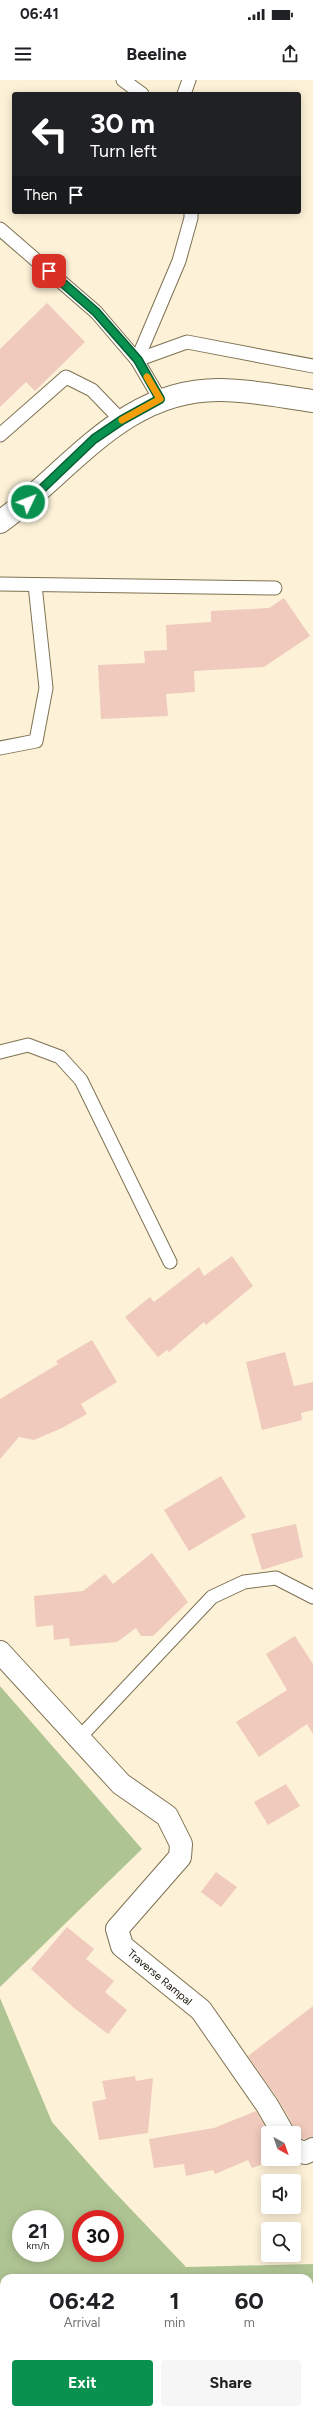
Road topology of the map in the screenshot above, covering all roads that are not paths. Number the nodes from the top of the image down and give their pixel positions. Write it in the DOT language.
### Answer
graph roads {
  1 [pos="123,80"];
  2 [pos="190,80"];
  3 [pos="139,92"];
  4 [pos="185,92"];
  5 [pos="191,214"];
  6 [pos="0,229"];
  7 [pos="138,360"];
  8 [pos="313,366"];
  9 [pos="160,399"];
  10 [pos="313,401"];
  11 [pos="122,420"];
  12 [pos="0,436"];
  13 [pos="0,522"];
  14 [pos="0,584"];
  15 [pos="35,584"];
  16 [pos="275,588"];
  17 [pos="0,748"];
  18 [pos="0,1052"];
  19 [pos="170,1262"];
  20 [pos="313,1597"];
  21 [pos="0,1652"];
  22 [pos="80,1737"];
  23 [pos="279,2126"];
  24 [pos="313,2149"];
  25 [pos="301,2152"];
  1 -- 3 [label="lane"];
  2 -- 4 [label="lane"];
  5 -- 7 [label="lane"];
  6 -- 7 [label="lane"];
  7 -- 8 [label="lane"];
  7 -- 9 [label="lane"];
  9 -- 10 [label="street"];
  9 -- 11 [label="street"];
  11 -- 12 [label="lane"];
  11 -- 13 [label="street"];
  14 -- 15 [label="lane"];
  15 -- 16 [label="lane"];
  15 -- 17 [label="lane"];
  18 -- 19 [label="lane"];
  20 -- 22 [label="lane"];
  21 -- 22 [label="street, Traverse Rampal"];
  22 -- 23 [label="street, Traverse Rampal"];
  24 -- 25 [label="street"];
}
